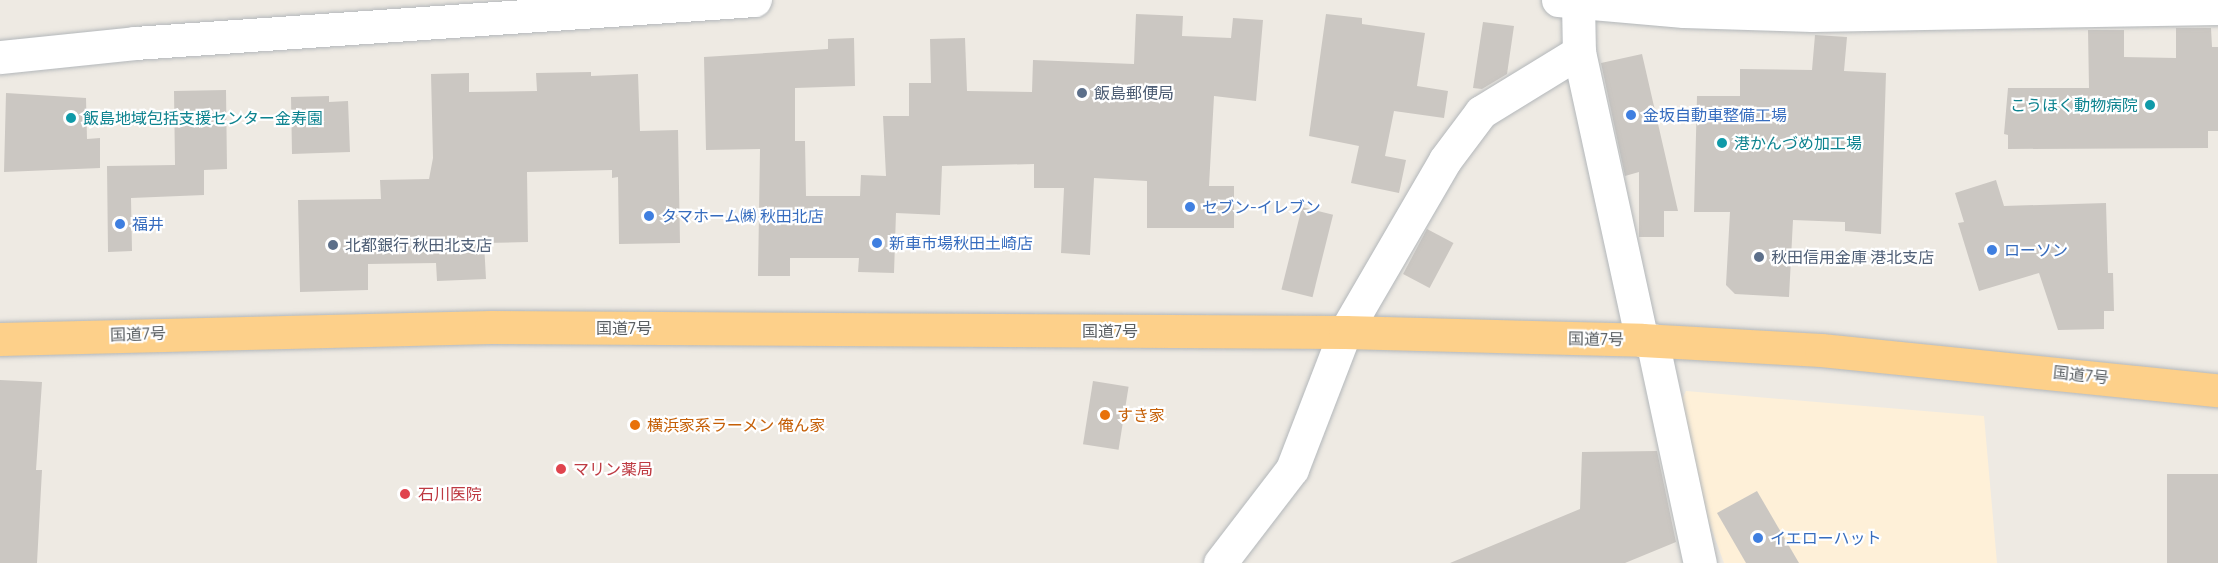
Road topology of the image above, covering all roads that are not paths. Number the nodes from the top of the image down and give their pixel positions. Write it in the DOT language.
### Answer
graph roads {
  1 [pos="755,0"];
  2 [pos="1568,1"];
  3 [pos="1770,7"];
  4 [pos="2218,8"];
  5 [pos="1579,52"];
  6 [pos="0,57"];
  7 [pos="1345,332"];
  8 [pos="0,339"];
  9 [pos="1647,340"];
  10 [pos="2218,390"];
  11 [pos="1693,560"];
  12 [pos="1220,563"];
  1 -- 6 [label="street"];
  2 -- 3 [label="street"];
  2 -- 5 [label="street"];
  3 -- 4 [label="street"];
  5 -- 7 [label="street"];
  5 -- 9 [label="street"];
  7 -- 8 [label="highway, 国道7号"];
  7 -- 9 [label="highway, 国道7号"];
  7 -- 12 [label="street"];
  9 -- 10 [label="highway, 国道7号"];
  9 -- 11 [label="street"];
}
